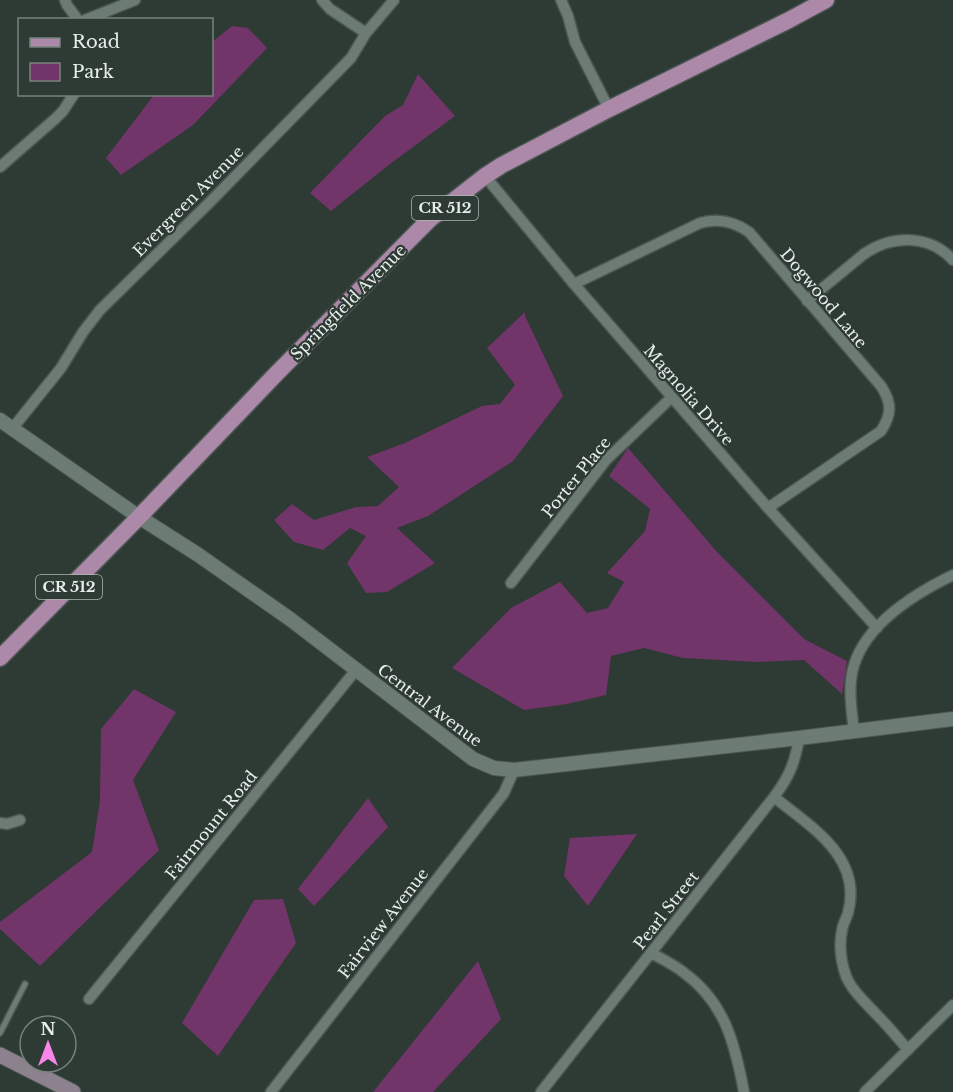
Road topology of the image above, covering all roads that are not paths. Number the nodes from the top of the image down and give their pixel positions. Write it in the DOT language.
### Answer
graph roads {
  1 [pos="65,0"];
  2 [pos="135,0"];
  3 [pos="322,0"];
  4 [pos="394,0"];
  5 [pos="561,0"];
  6 [pos="826,0"];
  7 [pos="77,18"];
  8 [pos="91,18"];
  9 [pos="366,33"];
  10 [pos="73,96"];
  11 [pos="609,110"];
  12 [pos="0,167"];
  13 [pos="484,176"];
  14 [pos="953,260"];
  15 [pos="574,284"];
  16 [pos="807,301"];
  17 [pos="672,397"];
  18 [pos="0,420"];
  19 [pos="12,429"];
  20 [pos="768,508"];
  21 [pos="139,517"];
  22 [pos="953,575"];
  23 [pos="511,583"];
  24 [pos="877,628"];
  25 [pos="0,658"];
  26 [pos="356,669"];
  27 [pos="953,719"];
  28 [pos="854,731"];
  29 [pos="799,738"];
  30 [pos="514,770"];
  31 [pos="774,797"];
  32 [pos="20,820"];
  33 [pos="0,823"];
  34 [pos="651,953"];
  35 [pos="25,984"];
  36 [pos="89,999"];
  37 [pos="952,1007"];
  38 [pos="0,1033"];
  39 [pos="908,1050"];
  40 [pos="0,1055"];
  41 [pos="73,1092"];
  42 [pos="271,1092"];
  43 [pos="541,1092"];
  44 [pos="744,1092"];
  45 [pos="865,1092"];
  1 -- 7 [label="street"];
  2 -- 8 [label="street"];
  3 -- 9 [label="street"];
  4 -- 9 [label="street, Evergreen Avenue"];
  5 -- 11 [label="street"];
  6 -- 11 [label="main road, Springfield Avenue / CR 512"];
  9 -- 19 [label="street, Evergreen Avenue"];
  10 -- 12 [label="street"];
  11 -- 13 [label="main road, Springfield Avenue / CR 512"];
  13 -- 15 [label="street, Magnolia Drive"];
  13 -- 21 [label="main road, Springfield Avenue / CR 512"];
  14 -- 16 [label="street"];
  15 -- 16 [label="street, Dogwood Lane"];
  15 -- 17 [label="street, Magnolia Drive"];
  16 -- 20 [label="street, Dogwood Lane"];
  17 -- 20 [label="street, Magnolia Drive"];
  17 -- 23 [label="street, Porter Place"];
  18 -- 19 [label="street, Central Avenue"];
  19 -- 21 [label="street, Central Avenue"];
  20 -- 24 [label="street, Magnolia Drive"];
  21 -- 25 [label="main road, Springfield Avenue / CR 512"];
  21 -- 26 [label="street, Central Avenue"];
  22 -- 24 [label="street"];
  24 -- 28 [label="street"];
  26 -- 30 [label="street, Central Avenue"];
  26 -- 36 [label="street, Fairmount Road"];
  27 -- 28 [label="street, Central Avenue"];
  28 -- 29 [label="street, Central Avenue"];
  29 -- 30 [label="street, Central Avenue"];
  29 -- 31 [label="street, Pearl Street"];
  30 -- 42 [label="street, Fairview Avenue"];
  31 -- 34 [label="street, Pearl Street"];
  31 -- 39 [label="street"];
  32 -- 33 [label="street"];
  34 -- 43 [label="street, Pearl Street"];
  34 -- 44 [label="street"];
  35 -- 38 [label="lane"];
  37 -- 39 [label="street"];
  39 -- 45 [label="street"];
  40 -- 41 [label="main road"];
}
